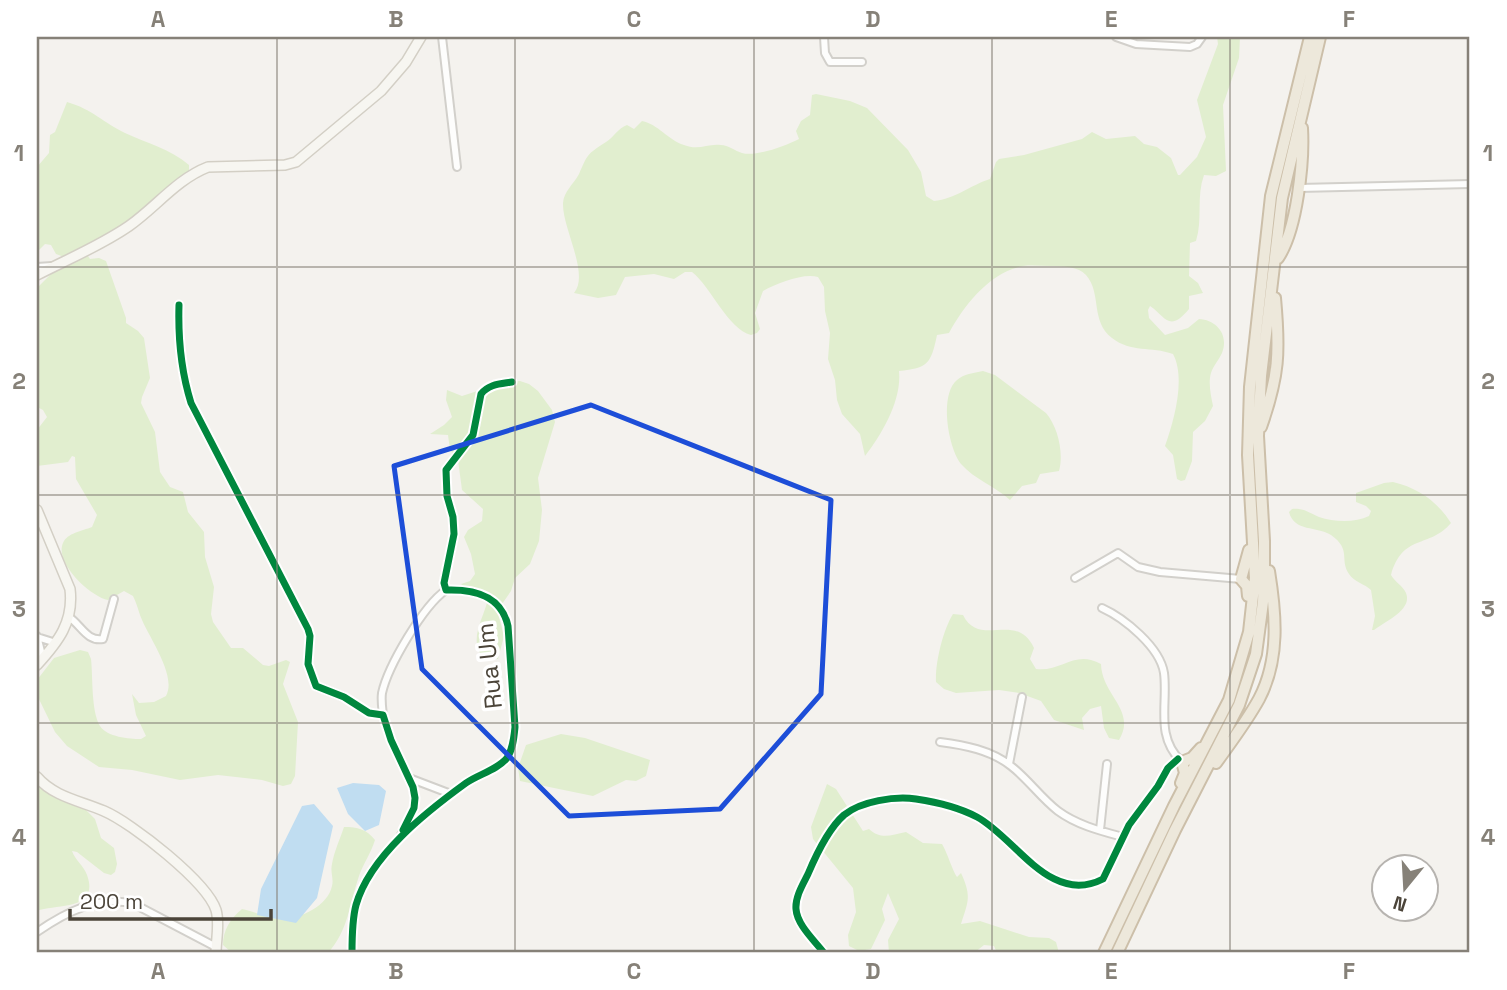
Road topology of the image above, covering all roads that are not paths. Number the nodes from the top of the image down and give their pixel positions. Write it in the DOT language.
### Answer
graph roads {
  1 [pos="421,37"];
  2 [pos="442,37"];
  3 [pos="824,37"];
  4 [pos="1116,37"];
  5 [pos="1202,37"];
  6 [pos="1310,37"];
  7 [pos="1320,37"];
  8 [pos="862,62"];
  9 [pos="1302,116"];
  10 [pos="457,167"];
  11 [pos="1470,184"];
  12 [pos="1299,188"];
  13 [pos="1274,264"];
  14 [pos="54,266"];
  15 [pos="37,267"];
  16 [pos="37,275"];
  17 [pos="179,305"];
  18 [pos="512,382"];
  19 [pos="37,510"];
  20 [pos="1252,526"];
  21 [pos="1264,541"];
  22 [pos="1075,578"];
  23 [pos="1241,579"];
  24 [pos="446,590"];
  25 [pos="114,598"];
  26 [pos="1102,608"];
  27 [pos="69,617"];
  28 [pos="1249,632"];
  29 [pos="37,636"];
  30 [pos="56,643"];
  31 [pos="40,662"];
  32 [pos="1022,697"];
  33 [pos="383,715"];
  34 [pos="1210,741"];
  35 [pos="940,742"];
  36 [pos="1180,760"];
  37 [pos="1009,764"];
  38 [pos="1107,764"];
  39 [pos="37,778"];
  40 [pos="409,778"];
  41 [pos="1200,784"];
  42 [pos="452,794"];
  43 [pos="1174,806"];
  44 [pos="1100,830"];
  45 [pos="1123,836"];
  46 [pos="396,842"];
  47 [pos="37,932"];
  48 [pos="216,950"];
  49 [pos="352,953"];
  50 [pos="824,953"];
  51 [pos="1104,953"];
  52 [pos="1117,953"];
  1 -- 14 [label="street"];
  2 -- 10 [label="street"];
  3 -- 8 [label="street"];
  4 -- 5 [label="street"];
  6 -- 20 [label="highway"];
  7 -- 9 [label="highway"];
  9 -- 12 [label="highway"];
  9 -- 13 [label="highway"];
  11 -- 12 [label="street"];
  12 -- 13 [label="highway"];
  13 -- 21 [label="highway"];
  14 -- 15 [label="street"];
  14 -- 16 [label="street"];
  17 -- 33 [label="street"];
  18 -- 24 [label="street"];
  19 -- 27 [label="street"];
  20 -- 23 [label="highway"];
  20 -- 28 [label="highway"];
  21 -- 41 [label="highway"];
  21 -- 41 [label="highway"];
  22 -- 23 [label="street"];
  23 -- 28 [label="highway"];
  24 -- 33 [label="street"];
  24 -- 42 [label="street, Rua Um"];
  25 -- 27 [label="street"];
  26 -- 36 [label="street"];
  27 -- 30 [label="street"];
  28 -- 34 [label="highway"];
  29 -- 30 [label="street"];
  29 -- 31 [label="street"];
  30 -- 31 [label="street"];
  32 -- 37 [label="street"];
  33 -- 40 [label="street"];
  34 -- 36 [label="highway"];
  34 -- 43 [label="highway"];
  35 -- 37 [label="street"];
  36 -- 43 [label="highway"];
  36 -- 45 [label="street"];
  37 -- 44 [label="street"];
  38 -- 44 [label="street"];
  39 -- 48 [label="street"];
  40 -- 42 [label="street"];
  40 -- 46 [label="street"];
  41 -- 52 [label="highway"];
  42 -- 46 [label="street, Rua Um"];
  43 -- 51 [label="highway"];
  44 -- 45 [label="street"];
  45 -- 50 [label="street"];
  46 -- 49 [label="street, Rua Um"];
  47 -- 48 [label="street"];
}
